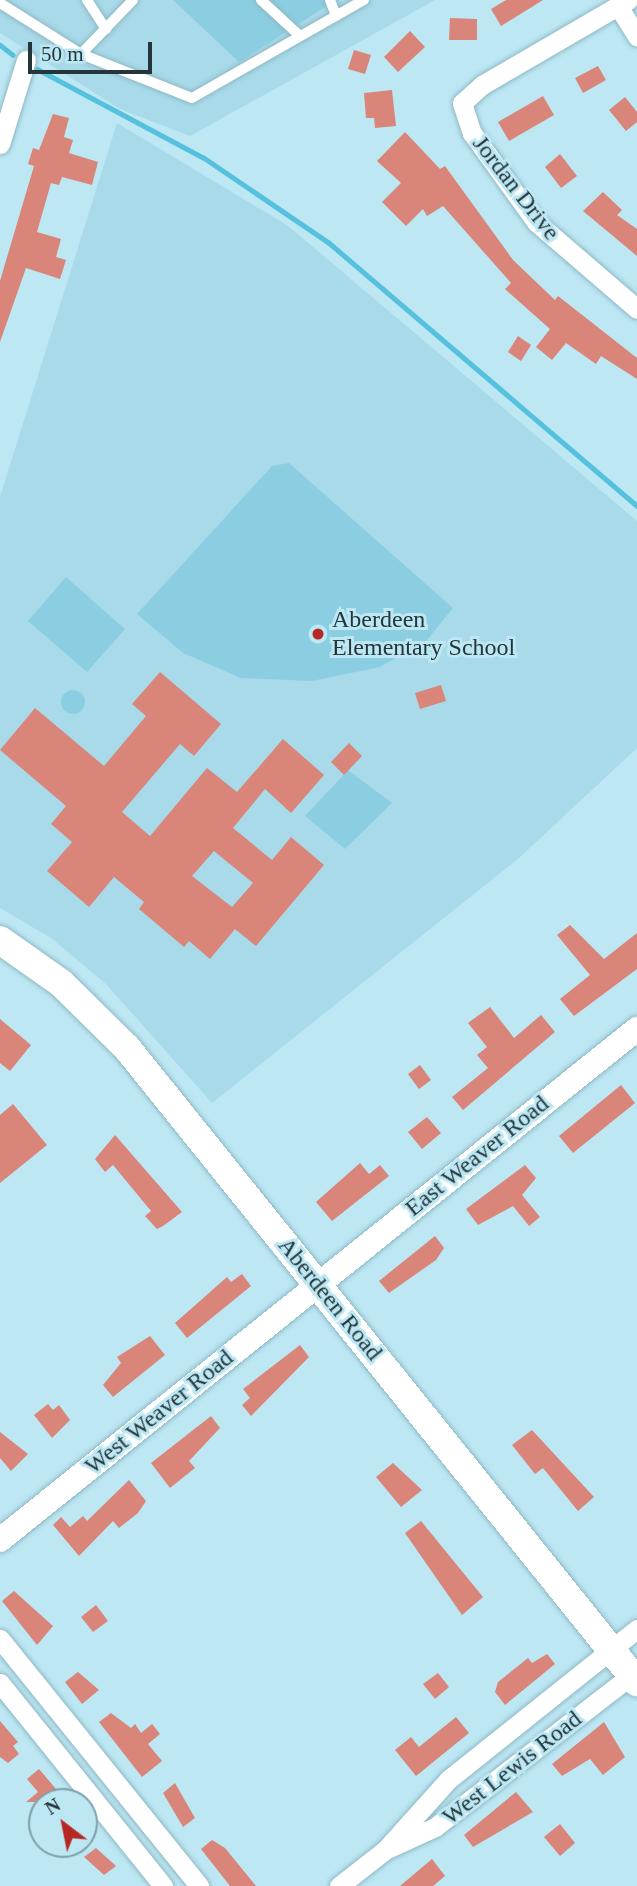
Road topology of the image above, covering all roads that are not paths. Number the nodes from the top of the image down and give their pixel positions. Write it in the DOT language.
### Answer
graph roads {
  1 [pos="87,0"];
  2 [pos="133,0"];
  3 [pos="261,0"];
  4 [pos="330,0"];
  5 [pos="364,0"];
  6 [pos="0,3"];
  7 [pos="623,3"];
  8 [pos="336,16"];
  9 [pos="106,29"];
  10 [pos="300,36"];
  11 [pos="637,37"];
  12 [pos="80,54"];
  13 [pos="26,60"];
  14 [pos="0,144"];
  15 [pos="637,309"];
  16 [pos="0,940"];
  17 [pos="637,1029"];
  18 [pos="317,1284"];
  19 [pos="0,1540"];
  20 [pos="637,1629"];
  21 [pos="0,1639"];
  22 [pos="611,1650"];
  23 [pos="635,1676"];
  24 [pos="0,1683"];
  25 [pos="385,1850"];
  26 [pos="163,1886"];
  27 [pos="199,1886"];
  28 [pos="339,1886"];
  1 -- 9 [label="lane"];
  2 -- 9 [label="lane"];
  3 -- 10 [label="lane"];
  4 -- 8 [label="lane"];
  5 -- 8 [label="lane"];
  6 -- 12 [label="lane"];
  7 -- 11 [label="street"];
  7 -- 15 [label="street, Jordan Drive"];
  8 -- 10 [label="lane"];
  9 -- 12 [label="lane"];
  10 -- 12 [label="lane"];
  13 -- 14 [label="street"];
  16 -- 18 [label="main road, Aberdeen Road"];
  17 -- 18 [label="street, East Weaver Road"];
  18 -- 19 [label="street, West Weaver Road"];
  18 -- 22 [label="main road, Aberdeen Road"];
  20 -- 22 [label="street, West Lewis Road"];
  21 -- 27 [label="street"];
  22 -- 23 [label="main road, Aberdeen Road"];
  22 -- 25 [label="street, West Lewis Road"];
  23 -- 25 [label="street, West Lewis Road"];
  24 -- 26 [label="street"];
  25 -- 28 [label="street, West Lewis Road"];
}
